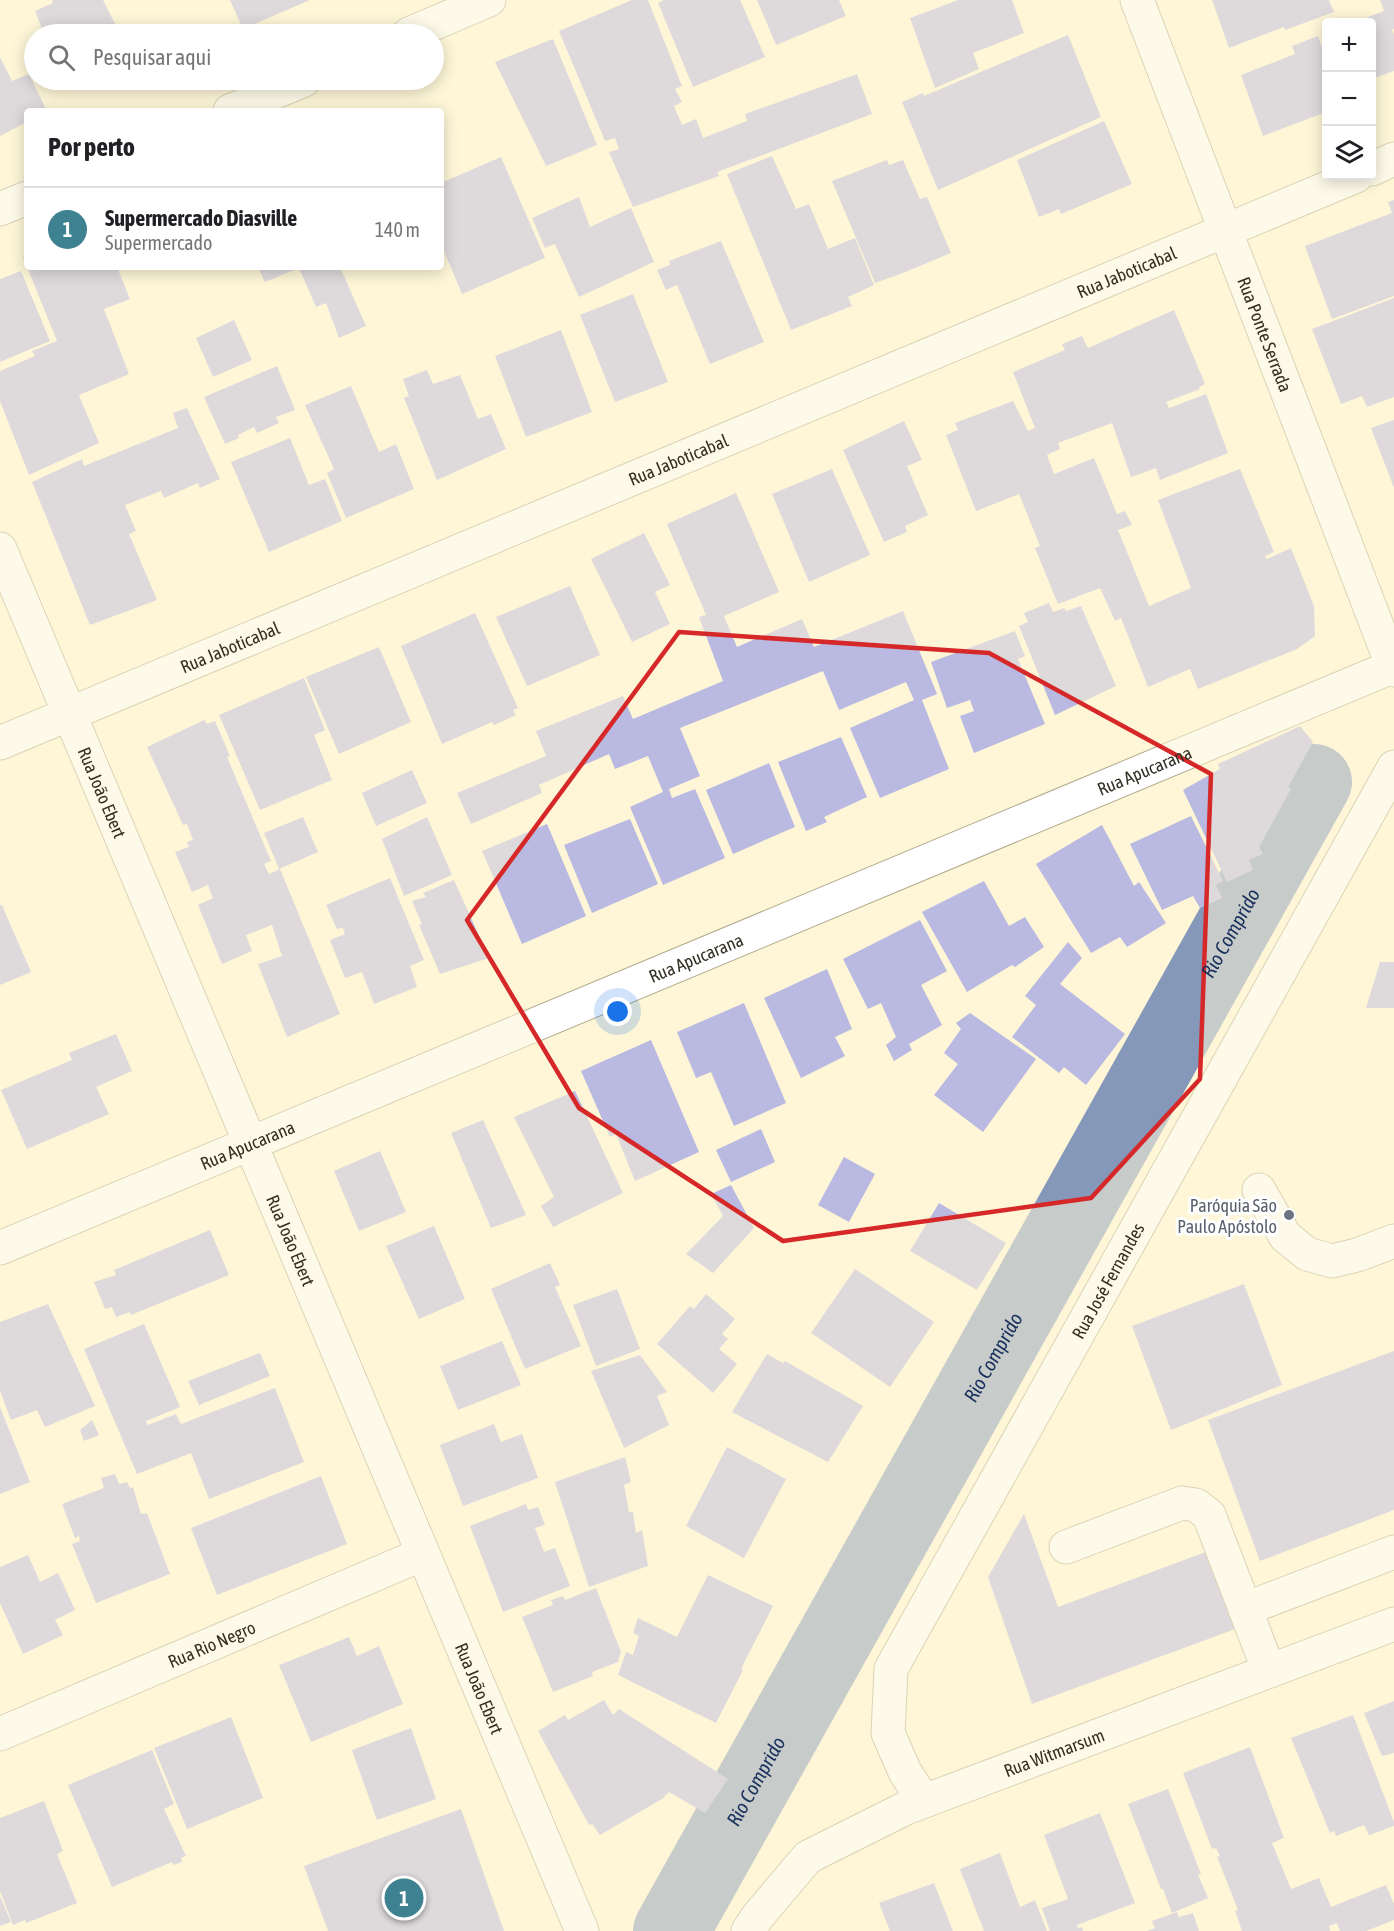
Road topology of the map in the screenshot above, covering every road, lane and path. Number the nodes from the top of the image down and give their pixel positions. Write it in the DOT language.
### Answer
graph roads {
  1 [pos="489,0"];
  2 [pos="1137,0"];
  3 [pos="433,24"];
  4 [pos="280,90"];
  5 [pos="237,108"];
  6 [pos="1394,159"];
  7 [pos="1376,167"];
  8 [pos="1346,180"];
  9 [pos="24,199"];
  10 [pos="0,209"];
  11 [pos="1225,230"];
  12 [pos="0,549"];
  13 [pos="1394,668"];
  14 [pos="69,714"];
  15 [pos="0,743"];
  16 [pos="1394,767"];
  17 [pos="251,1144"];
  18 [pos="1259,1190"];
  19 [pos="1394,1241"];
  20 [pos="0,1248"];
  21 [pos="1066,1547"];
  22 [pos="1394,1552"];
  23 [pos="423,1554"];
  24 [pos="1245,1609"];
  25 [pos="1394,1624"];
  26 [pos="1269,1671"];
  27 [pos="0,1734"];
  28 [pos="924,1802"];
  29 [pos="582,1931"];
  30 [pos="748,1931"];
  1 -- 3 [label="street"];
  2 -- 11 [label="street, Rua Ponte Serrada"];
  4 -- 5 [label="street"];
  6 -- 7 [label="street"];
  8 -- 11 [label="street, Rua Jaboticabal"];
  9 -- 10 [label="street"];
  11 -- 13 [label="street, Rua Ponte Serrada"];
  11 -- 14 [label="street, Rua Jaboticabal"];
  12 -- 14 [label="street, Rua João Ebert"];
  13 -- 17 [label="street, Rua Apucarana"];
  14 -- 15 [label="street, Rua Jaboticabal"];
  14 -- 17 [label="street, Rua João Ebert"];
  16 -- 28 [label="street, Rua José Fernandes"];
  17 -- 20 [label="street, Rua Apucarana"];
  17 -- 23 [label="street, Rua João Ebert"];
  18 -- 19 [label="street"];
  21 -- 24 [label="street"];
  22 -- 24 [label="street"];
  23 -- 27 [label="street, Rua Rio Negro"];
  23 -- 29 [label="street, Rua João Ebert"];
  24 -- 26 [label="street"];
  25 -- 26 [label="street, Rua Witmarsum"];
  26 -- 28 [label="street, Rua Witmarsum"];
  28 -- 30 [label="street, Rua Witmarsum"];
}
